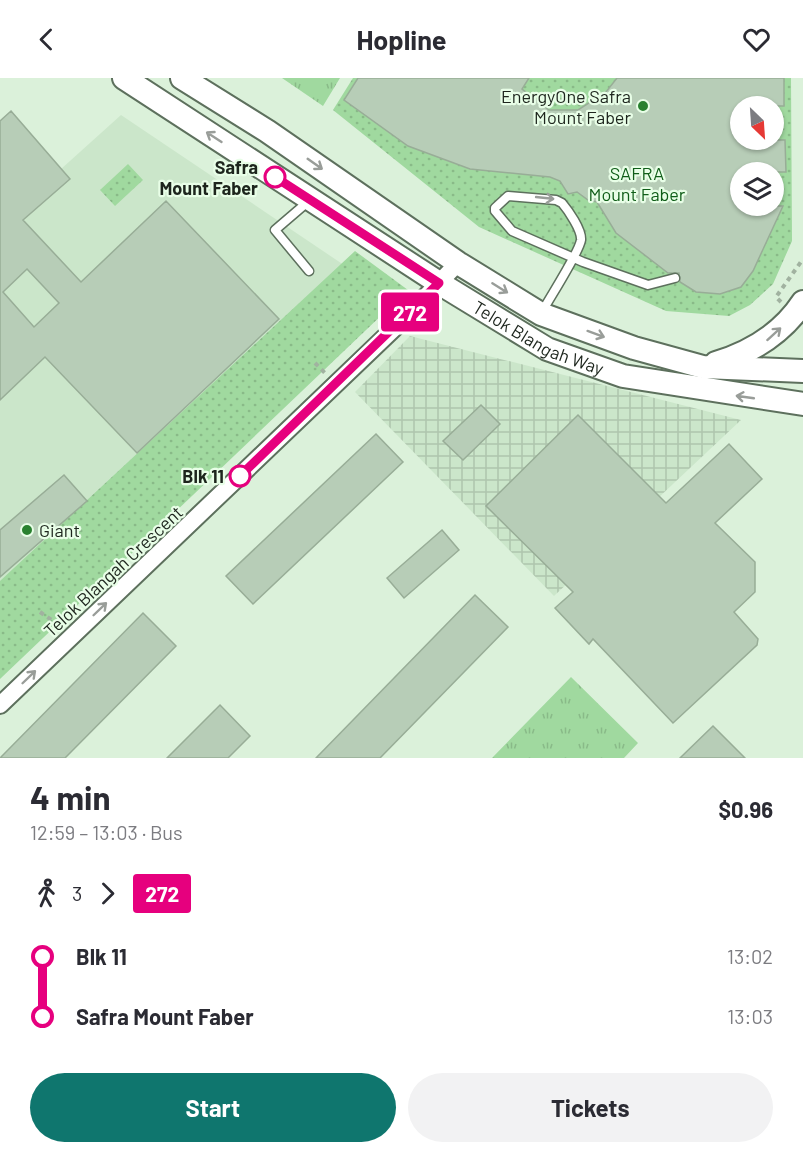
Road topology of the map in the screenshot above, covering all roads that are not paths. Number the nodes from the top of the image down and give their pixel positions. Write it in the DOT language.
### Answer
graph roads {
  1 [pos="124,78"];
  2 [pos="182,78"];
  3 [pos="310,199"];
  4 [pos="572,257"];
  5 [pos="458,263"];
  6 [pos="309,271"];
  7 [pos="675,278"];
  8 [pos="439,283"];
  9 [pos="795,305"];
  10 [pos="541,314"];
  11 [pos="703,367"];
  12 [pos="803,371"];
  13 [pos="803,404"];
  14 [pos="0,705"];
  3 -- 1 [label="main road, Telok Blangah Way, one-way"];
  2 -- 5 [label="main road, Telok Blangah Way, one-way"];
  3 -- 6 [label="lane"];
  3 -- 8 [label="main road, Telok Blangah Way"];
  4 -- 4 [label="lane, one-way"];
  4 -- 7 [label="lane"];
  4 -- 10 [label="lane"];
  5 -- 8 [label="street, Telok Blangah Crescent"];
  5 -- 10 [label="main road, Telok Blangah Way, one-way"];
  13 -- 8 [label="main road, Telok Blangah Way, one-way"];
  14 -- 8 [label="street, Telok Blangah Crescent, one-way"];
  11 -- 9 [label="main road, one-way"];
  10 -- 11 [label="main road, Telok Blangah Way, one-way"];
  11 -- 12 [label="main road, Telok Blangah Way"];
}
